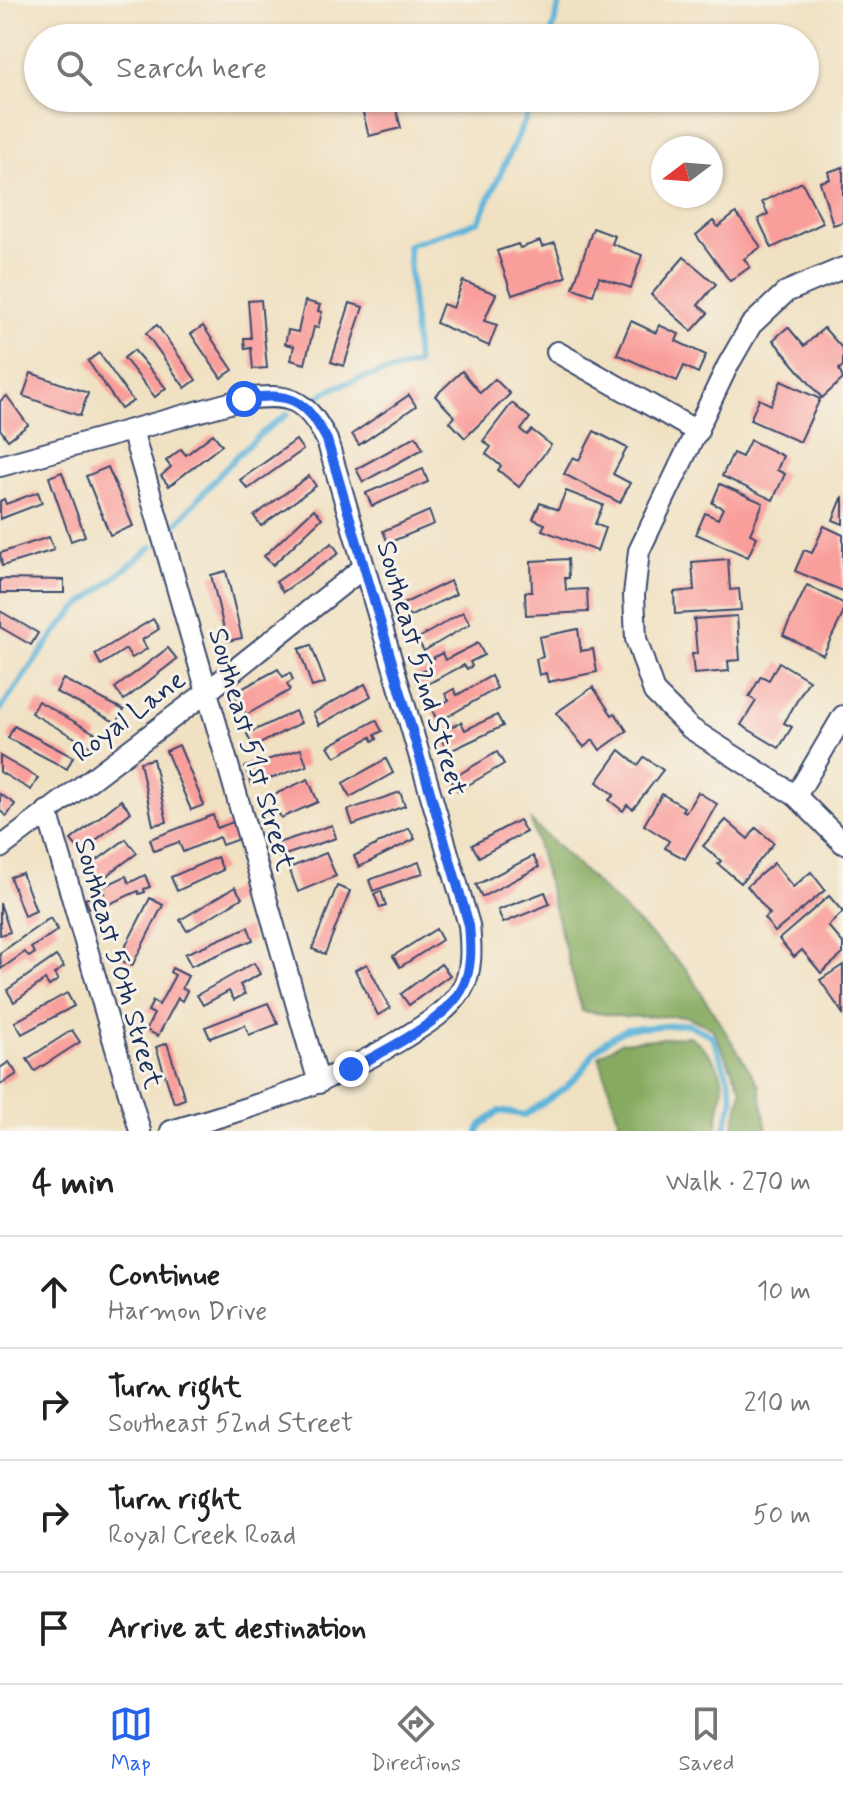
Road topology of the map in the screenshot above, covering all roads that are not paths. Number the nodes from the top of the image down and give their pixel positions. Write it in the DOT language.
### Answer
graph roads {
  1 [pos="843,268"];
  2 [pos="557,352"];
  3 [pos="132,430"];
  4 [pos="698,432"];
  5 [pos="0,466"];
  6 [pos="364,567"];
  7 [pos="208,691"];
  8 [pos="843,716"];
  9 [pos="796,796"];
  10 [pos="47,811"];
  11 [pos="843,843"];
  12 [pos="0,848"];
  13 [pos="319,1083"];
  14 [pos="140,1131"];
  15 [pos="171,1131"];
  1 -- 4 [label="street"];
  2 -- 4 [label="street"];
  3 -- 5 [label="street"];
  3 -- 6 [label="street, Southeast 52nd Street"];
  3 -- 7 [label="street, Southeast 51st Street"];
  4 -- 9 [label="street"];
  6 -- 7 [label="street, Royal Lane"];
  6 -- 13 [label="street, Southeast 52nd Street"];
  7 -- 10 [label="street, Royal Lane"];
  7 -- 13 [label="street, Southeast 51st Street"];
  8 -- 9 [label="street"];
  9 -- 11 [label="street"];
  10 -- 12 [label="street, Royal Lane"];
  10 -- 14 [label="street, Southeast 50th Street"];
  13 -- 15 [label="street"];
}
